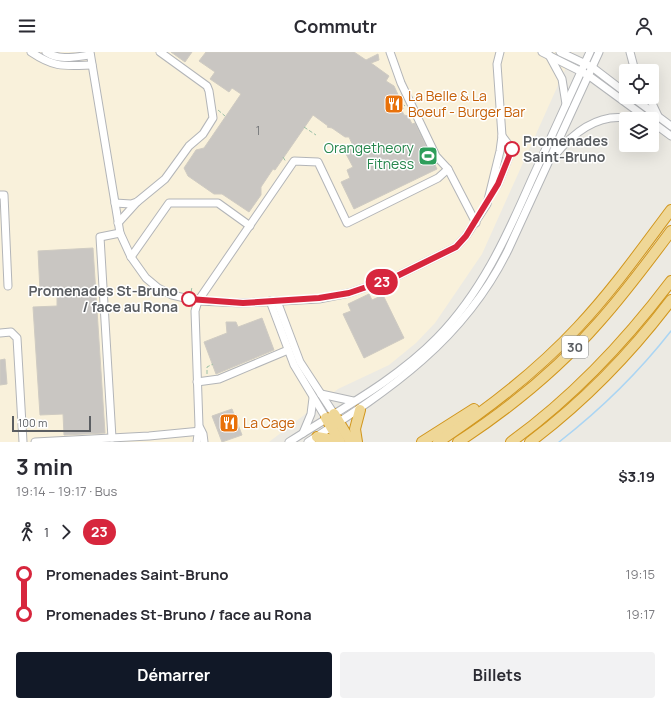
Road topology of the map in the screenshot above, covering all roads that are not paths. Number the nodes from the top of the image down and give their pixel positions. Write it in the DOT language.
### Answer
graph roads {
  1 [pos="31,52"];
  2 [pos="46,52"];
  3 [pos="160,52"];
  4 [pos="390,52"];
  5 [pos="500,52"];
  6 [pos="542,52"];
  7 [pos="560,52"];
  8 [pos="590,52"];
  9 [pos="599,52"];
  10 [pos="630,52"];
  11 [pos="90,53"];
  12 [pos="549,55"];
  13 [pos="585,64"];
  14 [pos="633,64"];
  15 [pos="92,65"];
  16 [pos="592,68"];
  17 [pos="585,73"];
  18 [pos="619,87"];
  19 [pos="566,104"];
  20 [pos="642,104"];
  21 [pos="638,112"];
  22 [pos="653,112"];
  23 [pos="659,117"];
  24 [pos="619,118"];
  25 [pos="671,126"];
  26 [pos="659,127"];
  27 [pos="502,136"];
  28 [pos="671,136"];
  29 [pos="549,162"];
  30 [pos="448,169"];
  31 [pos="0,195"];
  32 [pos="489,198"];
  33 [pos="137,202"];
  34 [pos="115,203"];
  35 [pos="671,210"];
  36 [pos="118,223"];
  37 [pos="476,223"];
  38 [pos="250,226"];
  39 [pos="671,231"];
  40 [pos="120,233"];
  41 [pos="131,257"];
  42 [pos="4,277"];
  43 [pos="671,281"];
  44 [pos="8,286"];
  45 [pos="671,300"];
  46 [pos="198,301"];
  47 [pos="274,301"];
  48 [pos="0,333"];
  49 [pos="288,350"];
  50 [pos="526,375"];
  51 [pos="197,382"];
  52 [pos="321,394"];
  53 [pos="313,398"];
  54 [pos="352,402"];
  55 [pos="360,410"];
  56 [pos="333,421"];
  57 [pos="199,429"];
  58 [pos="303,433"];
  59 [pos="112,438"];
  60 [pos="149,439"];
  61 [pos="312,439"];
  62 [pos="92,440"];
  63 [pos="23,442"];
  64 [pos="35,442"];
  65 [pos="197,442"];
  66 [pos="204,442"];
  67 [pos="289,442"];
  68 [pos="339,442"];
  69 [pos="351,442"];
  70 [pos="357,442"];
  71 [pos="422,442"];
  72 [pos="438,442"];
  73 [pos="458,442"];
  74 [pos="511,442"];
  75 [pos="530,442"];
  1 -- 15 [label="street"];
  2 -- 11 [label="street"];
  3 -- 33 [label="street"];
  4 -- 30 [label="street"];
  5 -- 27 [label="street"];
  6 -- 12 [label="street"];
  7 -- 13 [label="street"];
  8 -- 13 [label="street"];
  9 -- 16 [label="street"];
  10 -- 14 [label="street"];
  11 -- 15 [label="street"];
  12 -- 17 [label="street"];
  12 -- 19 [label="street"];
  13 -- 16 [label="street"];
  13 -- 17 [label="street"];
  15 -- 34 [label="street"];
  16 -- 17 [label="street"];
  16 -- 18 [label="street"];
  17 -- 19 [label="street"];
  17 -- 21 [label="street"];
  17 -- 29 [label="street"];
  19 -- 54 [label="street"];
  20 -- 22 [label="street"];
  23 -- 25 [label="street"];
  24 -- 29 [label="street"];
  26 -- 28 [label="street"];
  27 -- 32 [label="street"];
  27 -- 32 [label="street"];
  29 -- 55 [label="street"];
  30 -- 37 [label="street"];
  30 -- 38 [label="street"];
  31 -- 42 [label="street"];
  32 -- 37 [label="street"];
  33 -- 34 [label="street"];
  33 -- 36 [label="street"];
  34 -- 36 [label="street"];
  35 -- 50 [label="highway"];
  36 -- 40 [label="street"];
  37 -- 47 [label="street"];
  38 -- 41 [label="street"];
  38 -- 46 [label="street"];
  39 -- 73 [label="highway, 30"];
  40 -- 41 [label="street"];
  40 -- 59 [label="street"];
  41 -- 46 [label="street"];
  42 -- 44 [label="street"];
  43 -- 74 [label="highway, 30"];
  45 -- 75 [label="highway"];
  46 -- 47 [label="street"];
  46 -- 51 [label="street"];
  47 -- 49 [label="street"];
  47 -- 52 [label="street"];
  48 -- 63 [label="street"];
  49 -- 51 [label="street"];
  49 -- 53 [label="street"];
  50 -- 71 [label="highway"];
  50 -- 72 [label="highway"];
  51 -- 57 [label="street"];
  52 -- 54 [label="street"];
  52 -- 56 [label="street"];
  53 -- 56 [label="street"];
  53 -- 58 [label="street"];
  54 -- 56 [label="street"];
  55 -- 56 [label="street"];
  55 -- 70 [label="highway"];
  56 -- 58 [label="street"];
  56 -- 61 [label="street"];
  56 -- 68 [label="highway"];
  56 -- 69 [label="highway"];
  57 -- 60 [label="street"];
  57 -- 65 [label="street"];
  57 -- 66 [label="street"];
  58 -- 67 [label="street"];
  59 -- 60 [label="street"];
  59 -- 62 [label="street"];
  61 -- 68 [label="highway"];
  62 -- 64 [label="street"];
}
